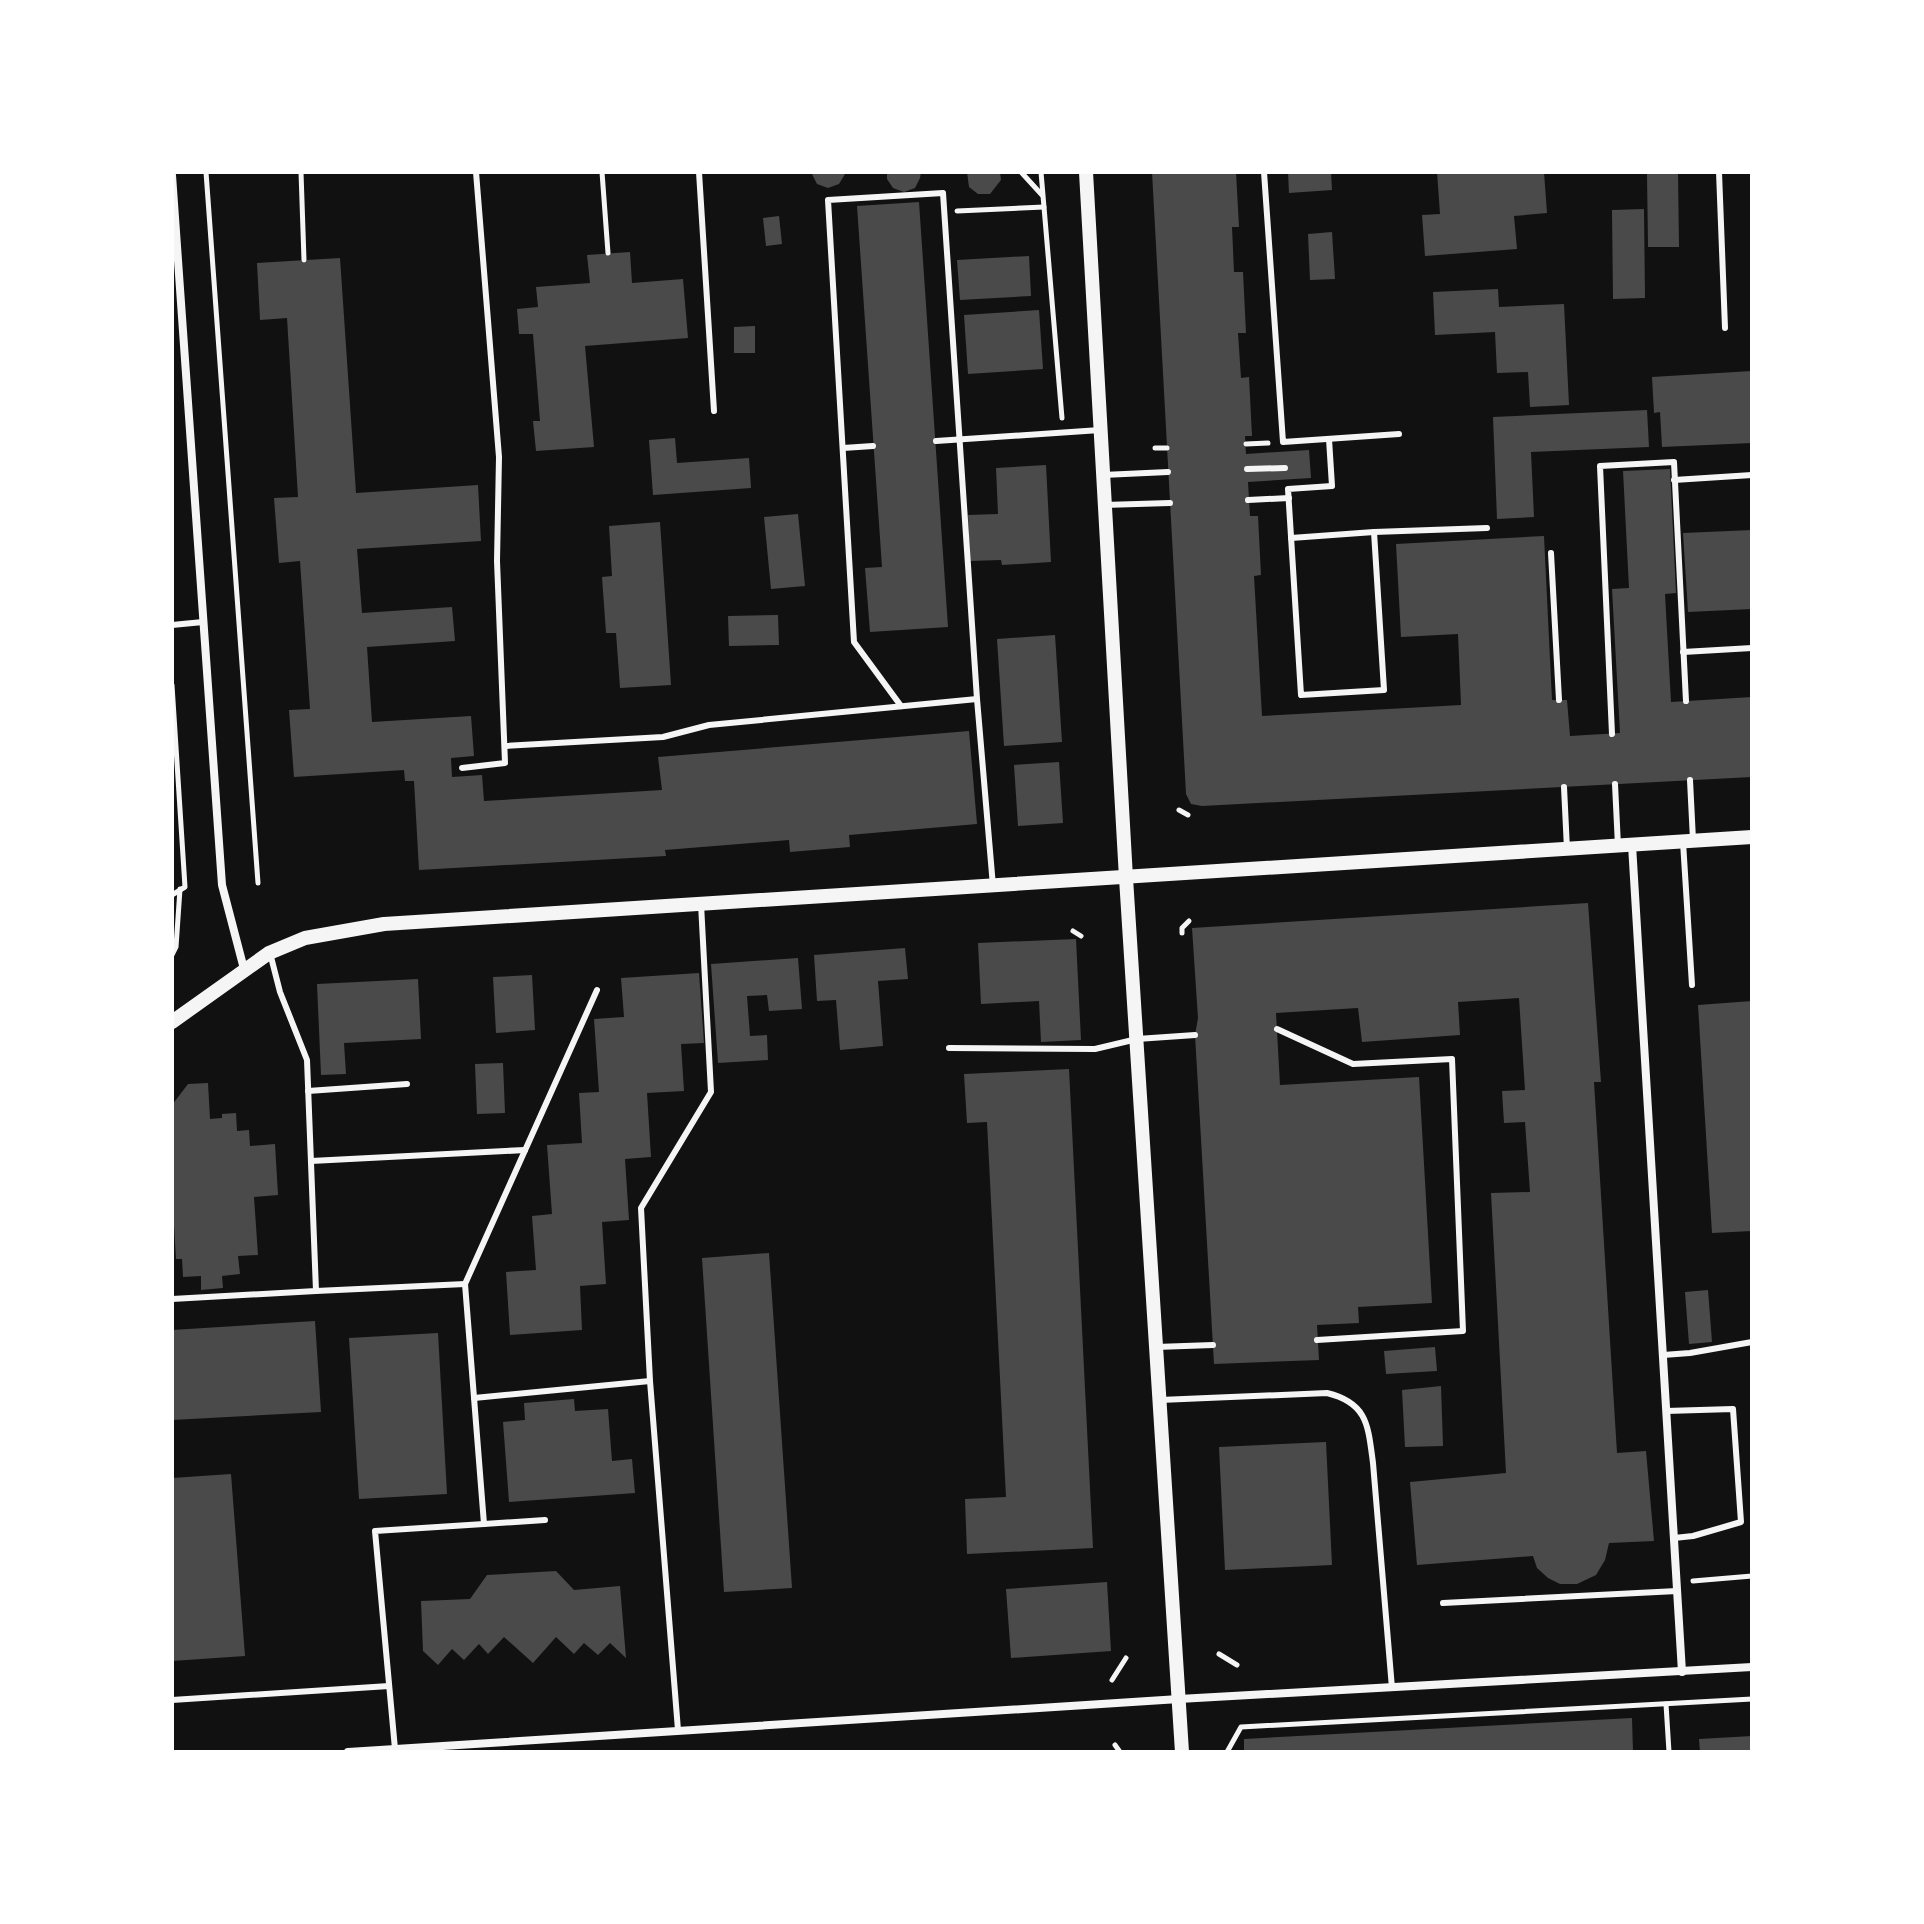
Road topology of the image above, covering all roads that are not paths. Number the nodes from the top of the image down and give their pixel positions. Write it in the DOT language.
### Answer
graph roads {
  1 [pos="476,172"];
  2 [pos="699,172"];
  3 [pos="1086,172"];
  4 [pos="1264,172"];
  5 [pos="1719,172"];
  6 [pos="172,175"];
  7 [pos="1725,328"];
  8 [pos="714,411"];
  9 [pos="1100,430"];
  10 [pos="1399,434"];
  11 [pos="1329,439"];
  12 [pos="936,441"];
  13 [pos="960,441"];
  14 [pos="873,446"];
  15 [pos="843,448"];
  16 [pos="1285,468"];
  17 [pos="1247,469"];
  18 [pos="1168,472"];
  19 [pos="1103,475"];
  20 [pos="1752,475"];
  21 [pos="1674,480"];
  22 [pos="1289,498"];
  23 [pos="1248,500"];
  24 [pos="1170,503"];
  25 [pos="1104,505"];
  26 [pos="1487,528"];
  27 [pos="1374,532"];
  28 [pos="1291,538"];
  29 [pos="1551,553"];
  30 [pos="203,622"];
  31 [pos="172,625"];
  32 [pos="1752,648"];
  33 [pos="1683,652"];
  34 [pos="977,699"];
  35 [pos="1559,700"];
  36 [pos="1686,701"];
  37 [pos="901,706"];
  38 [pos="1612,734"];
  39 [pos="505,746"];
  40 [pos="462,768"];
  41 [pos="1690,780"];
  42 [pos="1615,784"];
  43 [pos="1564,787"];
  44 [pos="1752,837"];
  45 [pos="1688,841"];
  46 [pos="1625,846"];
  47 [pos="1567,849"];
  48 [pos="1126,878"];
  49 [pos="993,886"];
  50 [pos="701,904"];
  51 [pos="269,953"];
  52 [pos="244,969"];
  53 [pos="1692,985"];
  54 [pos="597,990"];
  55 [pos="172,1022"];
  56 [pos="1277,1029"];
  57 [pos="1195,1035"];
  58 [pos="1137,1039"];
  59 [pos="949,1048"];
  60 [pos="407,1084"];
  61 [pos="308,1091"];
  62 [pos="525,1150"];
  63 [pos="311,1161"];
  64 [pos="465,1284"];
  65 [pos="316,1291"];
  66 [pos="172,1299"];
  67 [pos="1317,1340"];
  68 [pos="1752,1342"];
  69 [pos="1213,1345"];
  70 [pos="1156,1347"];
  71 [pos="1663,1355"];
  72 [pos="650,1381"];
  73 [pos="474,1398"];
  74 [pos="1160,1400"];
  75 [pos="1666,1411"];
  76 [pos="545,1520"];
  77 [pos="484,1524"];
  78 [pos="1674,1538"];
  79 [pos="1677,1591"];
  80 [pos="1443,1603"];
  81 [pos="1752,1667"];
  82 [pos="1682,1672"];
  83 [pos="389,1686"];
  84 [pos="1392,1688"];
  85 [pos="1179,1699"];
  86 [pos="172,1700"];
  87 [pos="678,1730"];
  88 [pos="527,1740"];
  89 [pos="395,1749"];
  90 [pos="348,1752"];
  91 [pos="528,1752"];
  92 [pos="1182,1752"];
  1 -- 39 [label="lane"];
  2 -- 8 [label="lane"];
  3 -- 9 [label="street"];
  4 -- 11 [label="lane"];
  5 -- 7 [label="lane"];
  6 -- 30 [label="street"];
  9 -- 13 [label="lane"];
  9 -- 19 [label="street"];
  10 -- 11 [label="lane"];
  11 -- 22 [label="lane"];
  12 -- 13 [label="lane"];
  13 -- 15 [label="lane"];
  13 -- 34 [label="lane"];
  14 -- 15 [label="lane"];
  15 -- 37 [label="lane"];
  16 -- 17 [label="lane"];
  18 -- 19 [label="lane"];
  19 -- 25 [label="street"];
  20 -- 21 [label="lane"];
  21 -- 33 [label="lane"];
  21 -- 38 [label="lane"];
  22 -- 23 [label="lane"];
  22 -- 28 [label="lane"];
  24 -- 25 [label="lane"];
  25 -- 48 [label="street"];
  26 -- 27 [label="lane"];
  27 -- 28 [label="lane"];
  27 -- 28 [label="lane"];
  29 -- 35 [label="lane"];
  30 -- 31 [label="lane"];
  30 -- 52 [label="street"];
  32 -- 33 [label="lane"];
  33 -- 36 [label="lane"];
  34 -- 37 [label="lane"];
  34 -- 49 [label="lane"];
  37 -- 39 [label="lane"];
  39 -- 40 [label="lane"];
  41 -- 45 [label="lane"];
  42 -- 46 [label="lane"];
  43 -- 47 [label="lane"];
  44 -- 45 [label="street"];
  45 -- 46 [label="street"];
  45 -- 53 [label="lane"];
  46 -- 47 [label="street"];
  46 -- 71 [label="street"];
  47 -- 48 [label="street"];
  48 -- 49 [label="street"];
  48 -- 58 [label="street"];
  49 -- 50 [label="street"];
  50 -- 51 [label="street"];
  50 -- 72 [label="lane"];
  51 -- 52 [label="street"];
  51 -- 61 [label="lane"];
  52 -- 55 [label="street"];
  54 -- 62 [label="lane"];
  56 -- 67 [label="lane"];
  57 -- 58 [label="lane"];
  58 -- 59 [label="lane"];
  58 -- 70 [label="street"];
  60 -- 61 [label="lane"];
  61 -- 63 [label="lane"];
  62 -- 63 [label="lane"];
  62 -- 64 [label="lane"];
  63 -- 65 [label="lane"];
  64 -- 65 [label="lane"];
  64 -- 73 [label="lane"];
  65 -- 66 [label="lane"];
  68 -- 71 [label="lane"];
  69 -- 70 [label="lane"];
  70 -- 74 [label="street"];
  71 -- 75 [label="street"];
  72 -- 73 [label="lane"];
  72 -- 87 [label="lane"];
  73 -- 77 [label="lane"];
  74 -- 84 [label="lane"];
  74 -- 85 [label="street"];
  75 -- 78 [label="street"];
  75 -- 78 [label="lane"];
  76 -- 77 [label="lane"];
  77 -- 83 [label="lane"];
  78 -- 79 [label="street"];
  79 -- 80 [label="lane"];
  79 -- 82 [label="street"];
  81 -- 82 [label="street"];
  82 -- 84 [label="street"];
  83 -- 86 [label="lane"];
  83 -- 89 [label="lane"];
  84 -- 85 [label="street"];
  85 -- 87 [label="street"];
  85 -- 92 [label="street"];
  87 -- 88 [label="street"];
  88 -- 89 [label="street"];
  88 -- 91 [label="lane"];
  89 -- 90 [label="street"];
}
